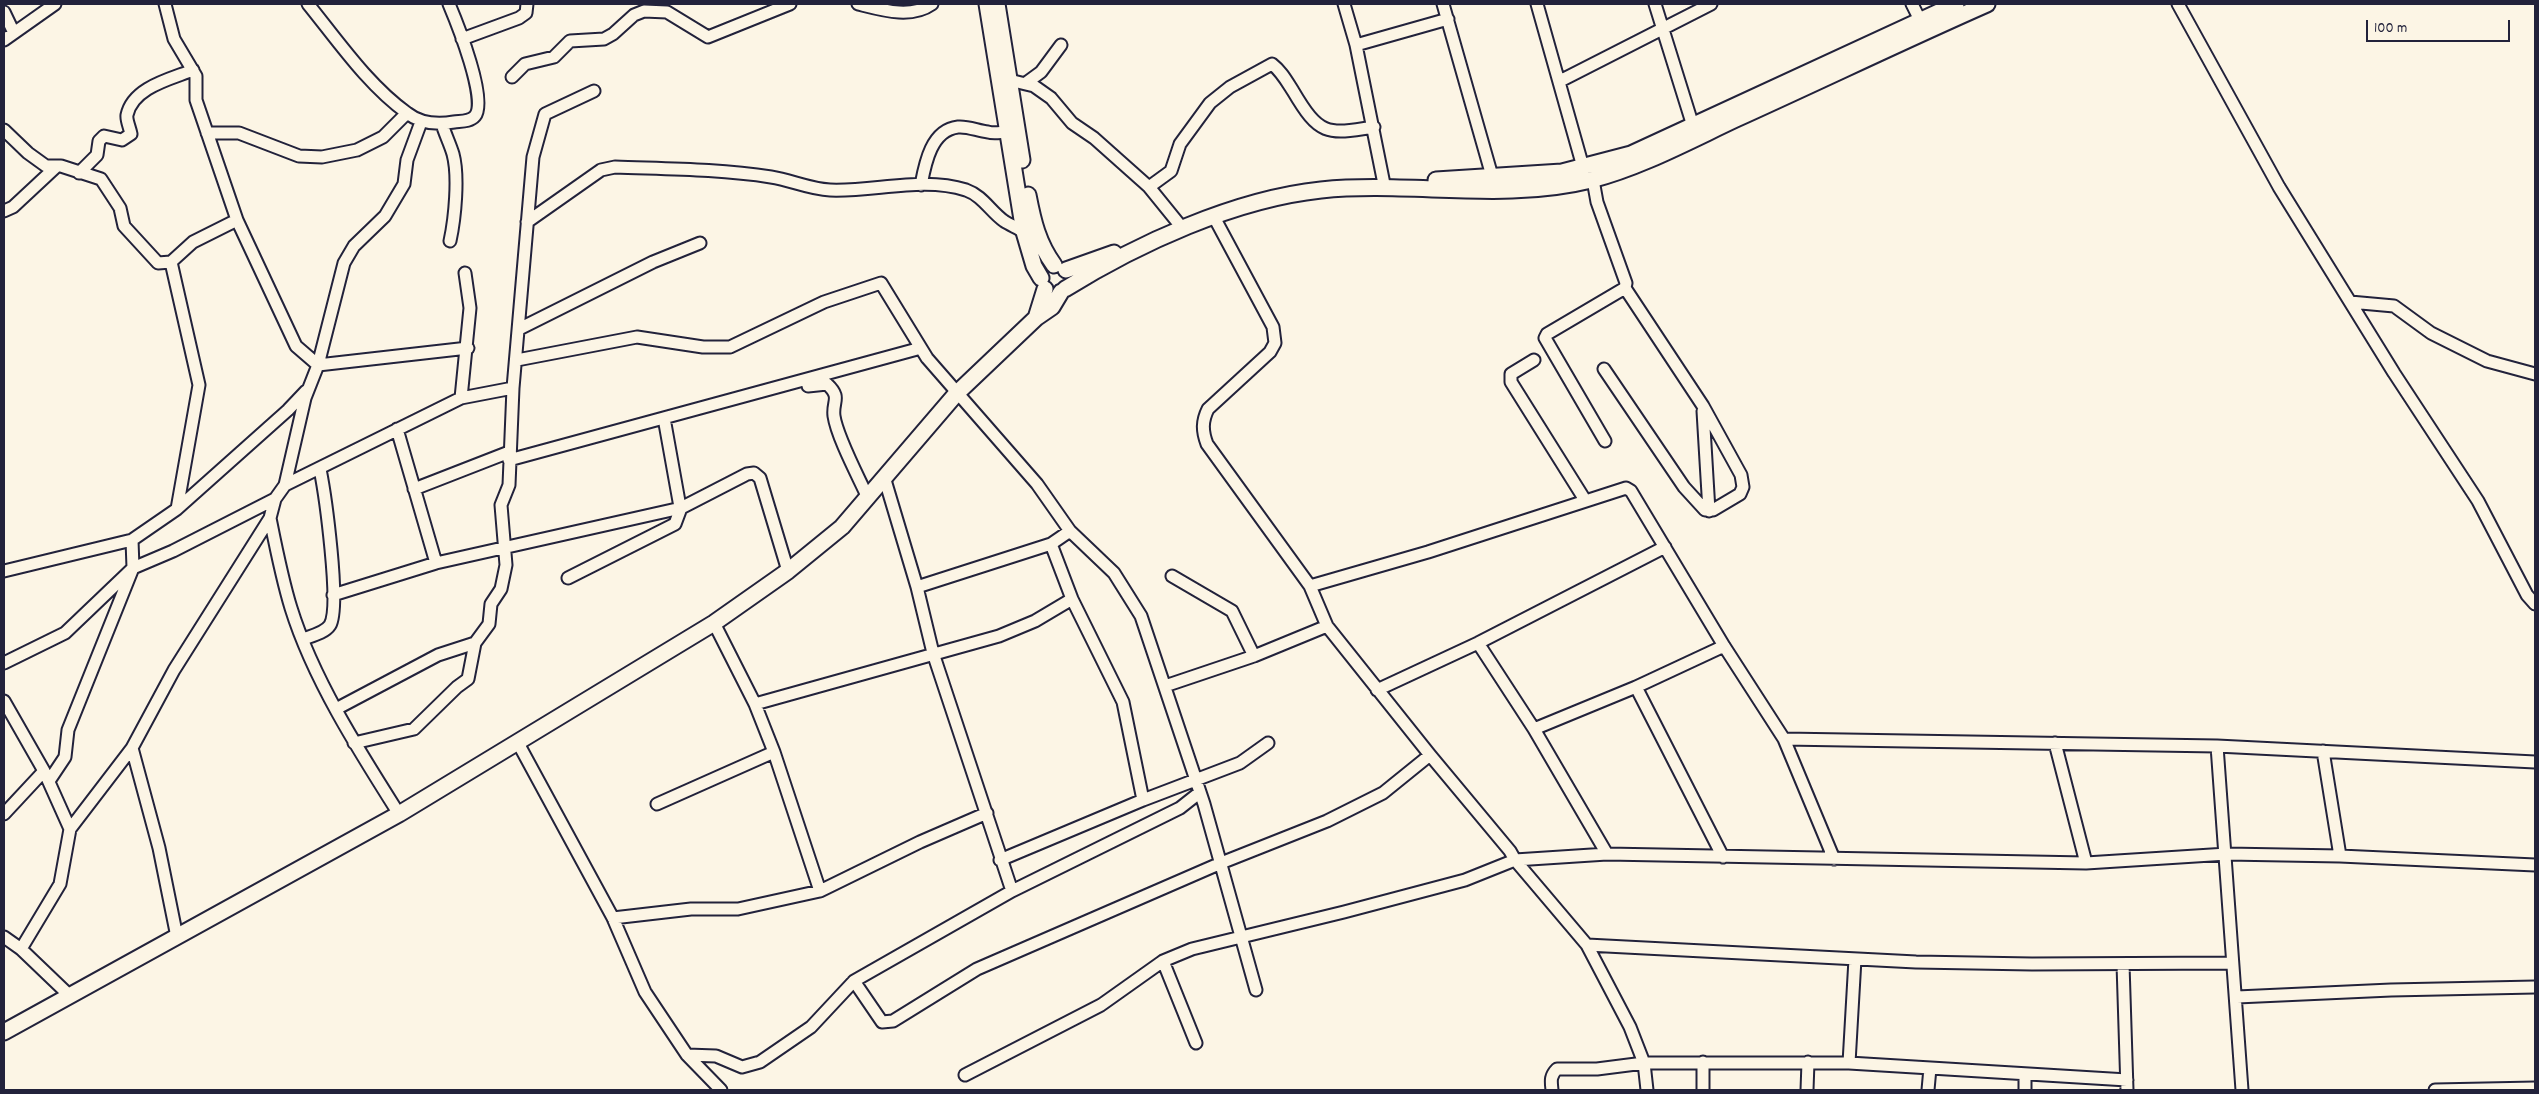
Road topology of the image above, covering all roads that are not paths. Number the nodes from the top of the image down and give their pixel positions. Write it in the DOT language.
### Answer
graph roads {
  1 [pos="55,4"];
  2 [pos="165,4"];
  3 [pos="308,4"];
  4 [pos="449,4"];
  5 [pos="527,4"];
  6 [pos="790,4"];
  7 [pos="858,4"];
  8 [pos="932,4"];
  9 [pos="987,4"];
  10 [pos="997,4"];
  11 [pos="1344,4"];
  12 [pos="1443,4"];
  13 [pos="1537,4"];
  14 [pos="1655,4"];
  15 [pos="1711,4"];
  16 [pos="1912,4"];
  17 [pos="1956,4"];
  18 [pos="1987,4"];
  19 [pos="2178,4"];
  20 [pos="668,8"];
  21 [pos="4,12"];
  22 [pos="1448,19"];
  23 [pos="1920,20"];
  24 [pos="1662,29"];
  25 [pos="14,33"];
  26 [pos="462,39"];
  27 [pos="4,40"];
  28 [pos="1356,45"];
  29 [pos="1061,46"];
  30 [pos="193,70"];
  31 [pos="512,77"];
  32 [pos="1009,80"];
  33 [pos="1560,81"];
  34 [pos="1026,82"];
  35 [pos="594,91"];
  36 [pos="407,113"];
  37 [pos="421,122"];
  38 [pos="442,124"];
  39 [pos="1693,126"];
  40 [pos="1374,127"];
  41 [pos="4,130"];
  42 [pos="1007,132"];
  43 [pos="207,133"];
  44 [pos="56,166"];
  45 [pos="79,173"];
  46 [pos="1588,174"];
  47 [pos="1492,176"];
  48 [pos="1384,184"];
  49 [pos="921,185"];
  50 [pos="1149,188"];
  51 [pos="4,211"];
  52 [pos="1214,217"];
  53 [pos="237,220"];
  54 [pos="526,222"];
  55 [pos="1179,224"];
  56 [pos="1024,232"];
  57 [pos="450,241"];
  58 [pos="700,243"];
  59 [pos="171,262"];
  60 [pos="1060,268"];
  61 [pos="464,272"];
  62 [pos="1043,284"];
  63 [pos="1625,288"];
  64 [pos="1063,291"];
  65 [pos="2350,302"];
  66 [pos="1036,318"];
  67 [pos="519,328"];
  68 [pos="468,348"];
  69 [pos="920,348"];
  70 [pos="517,360"];
  71 [pos="1534,360"];
  72 [pos="318,365"];
  73 [pos="1604,369"];
  74 [pos="2535,374"];
  75 [pos="309,388"];
  76 [pos="513,388"];
  77 [pos="782,388"];
  78 [pos="956,394"];
  79 [pos="461,398"];
  80 [pos="1703,406"];
  81 [pos="664,418"];
  82 [pos="397,429"];
  83 [pos="1605,441"];
  84 [pos="508,456"];
  85 [pos="320,469"];
  86 [pos="885,480"];
  87 [pos="285,485"];
  88 [pos="414,489"];
  89 [pos="868,498"];
  90 [pos="275,499"];
  91 [pos="1585,500"];
  92 [pos="680,507"];
  93 [pos="177,509"];
  94 [pos="1709,511"];
  95 [pos="270,518"];
  96 [pos="1070,531"];
  97 [pos="132,540"];
  98 [pos="1051,544"];
  99 [pos="1665,547"];
  100 [pos="504,548"];
  101 [pos="436,563"];
  102 [pos="132,568"];
  103 [pos="4,571"];
  104 [pos="788,571"];
  105 [pos="1172,576"];
  106 [pos="568,578"];
  107 [pos="917,586"];
  108 [pos="1310,586"];
  109 [pos="333,594"];
  110 [pos="1072,599"];
  111 [pos="2535,604"];
  112 [pos="714,623"];
  113 [pos="1327,626"];
  114 [pos="303,639"];
  115 [pos="475,643"];
  116 [pos="1478,643"];
  117 [pos="1724,646"];
  118 [pos="933,653"];
  119 [pos="1254,656"];
  120 [pos="4,663"];
  121 [pos="1165,686"];
  122 [pos="1636,687"];
  123 [pos="1377,690"];
  124 [pos="4,701"];
  125 [pos="755,704"];
  126 [pos="336,709"];
  127 [pos="1534,729"];
  128 [pos="1784,739"];
  129 [pos="354,743"];
  130 [pos="518,743"];
  131 [pos="1268,743"];
  132 [pos="2055,743"];
  133 [pos="2217,746"];
  134 [pos="132,748"];
  135 [pos="2323,751"];
  136 [pos="774,752"];
  137 [pos="1430,756"];
  138 [pos="2535,762"];
  139 [pos="47,776"];
  140 [pos="1195,780"];
  141 [pos="1199,793"];
  142 [pos="1143,800"];
  143 [pos="657,804"];
  144 [pos="987,813"];
  145 [pos="4,814"];
  146 [pos="399,814"];
  147 [pos="70,829"];
  148 [pos="1607,854"];
  149 [pos="2226,854"];
  150 [pos="2340,856"];
  151 [pos="1723,857"];
  152 [pos="1834,859"];
  153 [pos="1000,860"];
  154 [pos="1515,860"];
  155 [pos="1221,862"];
  156 [pos="2086,863"];
  157 [pos="2535,865"];
  158 [pos="820,891"];
  159 [pos="1012,891"];
  160 [pos="613,918"];
  161 [pos="4,937"];
  162 [pos="177,938"];
  163 [pos="1241,938"];
  164 [pos="1587,945"];
  165 [pos="21,949"];
  166 [pos="1855,959"];
  167 [pos="1163,961"];
  168 [pos="2232,963"];
  169 [pos="2123,964"];
  170 [pos="854,981"];
  171 [pos="2535,987"];
  172 [pos="1256,990"];
  173 [pos="69,995"];
  174 [pos="2236,997"];
  175 [pos="4,1032"];
  176 [pos="1196,1043"];
  177 [pos="687,1056"];
  178 [pos="1644,1062"];
  179 [pos="1703,1062"];
  180 [pos="1808,1062"];
  181 [pos="1849,1063"];
  182 [pos="1930,1068"];
  183 [pos="2024,1074"];
  184 [pos="965,1075"];
  185 [pos="2127,1085"];
  186 [pos="2535,1088"];
  187 [pos="721,1090"];
  188 [pos="1552,1090"];
  189 [pos="1647,1090"];
  190 [pos="1703,1090"];
  191 [pos="1807,1090"];
  192 [pos="1928,1090"];
  193 [pos="2025,1090"];
  194 [pos="2242,1090"];
  195 [pos="2435,1090"];
  1 -- 25 [label="street"];
  2 -- 30 [label="street"];
  3 -- 36 [label="street"];
  4 -- 26 [label="street"];
  5 -- 26 [label="street"];
  6 -- 20 [label="street"];
  7 -- 8 [label="street"];
  9 -- 42 [label="main road"];
  10 -- 32 [label="main road"];
  11 -- 28 [label="street"];
  12 -- 22 [label="street"];
  13 -- 33 [label="street"];
  14 -- 24 [label="street"];
  15 -- 24 [label="street"];
  16 -- 23 [label="street"];
  17 -- 23 [label="main road"];
  18 -- 46 [label="main road"];
  19 -- 65 [label="street"];
  20 -- 31 [label="street"];
  21 -- 25 [label="street"];
  22 -- 28 [label="street"];
  22 -- 47 [label="street"];
  23 -- 39 [label="main road"];
  24 -- 33 [label="street"];
  24 -- 39 [label="street"];
  25 -- 27 [label="street"];
  26 -- 38 [label="street"];
  28 -- 40 [label="street"];
  29 -- 34 [label="street"];
  30 -- 43 [label="street"];
  30 -- 45 [label="street"];
  32 -- 34 [label="street"];
  32 -- 60 [label="main road"];
  33 -- 46 [label="street"];
  34 -- 50 [label="street"];
  35 -- 54 [label="street"];
  36 -- 37 [label="street"];
  36 -- 43 [label="street"];
  37 -- 38 [label="street"];
  37 -- 72 [label="street"];
  38 -- 57 [label="street"];
  39 -- 46 [label="main road"];
  40 -- 48 [label="street"];
  40 -- 50 [label="street"];
  41 -- 44 [label="street"];
  42 -- 49 [label="street"];
  42 -- 56 [label="main road"];
  43 -- 53 [label="street"];
  44 -- 45 [label="street"];
  44 -- 51 [label="street"];
  45 -- 59 [label="street"];
  46 -- 47 [label="main road"];
  46 -- 52 [label="main road"];
  46 -- 63 [label="street"];
  47 -- 48 [label="main road"];
  48 -- 55 [label="main road"];
  49 -- 54 [label="street"];
  49 -- 56 [label="street"];
  50 -- 55 [label="street"];
  52 -- 64 [label="main road"];
  52 -- 108 [label="street"];
  53 -- 59 [label="street"];
  53 -- 72 [label="street"];
  54 -- 67 [label="street"];
  55 -- 60 [label="main road"];
  56 -- 62 [label="main road"];
  58 -- 67 [label="street"];
  59 -- 93 [label="street"];
  60 -- 62 [label="main road"];
  60 -- 64 [label="main road"];
  61 -- 68 [label="street"];
  62 -- 64 [label="main road"];
  62 -- 66 [label="main road"];
  63 -- 80 [label="street"];
  63 -- 83 [label="street"];
  64 -- 66 [label="main road"];
  65 -- 74 [label="street"];
  65 -- 111 [label="street"];
  66 -- 78 [label="main road"];
  67 -- 70 [label="street"];
  68 -- 72 [label="street"];
  68 -- 79 [label="street"];
  69 -- 70 [label="street"];
  69 -- 77 [label="street"];
  69 -- 78 [label="street"];
  70 -- 76 [label="street"];
  71 -- 91 [label="street"];
  72 -- 75 [label="street"];
  73 -- 94 [label="street"];
  75 -- 87 [label="street"];
  75 -- 93 [label="street"];
  76 -- 79 [label="street"];
  76 -- 84 [label="street"];
  77 -- 81 [label="street"];
  77 -- 89 [label="street"];
  78 -- 86 [label="main road"];
  78 -- 96 [label="street"];
  79 -- 82 [label="street"];
  80 -- 94 [label="street"];
  80 -- 94 [label="street"];
  81 -- 84 [label="street"];
  81 -- 92 [label="street"];
  82 -- 85 [label="street"];
  82 -- 88 [label="street"];
  84 -- 88 [label="street"];
  84 -- 100 [label="street"];
  85 -- 87 [label="street"];
  85 -- 109 [label="street"];
  86 -- 89 [label="main road"];
  86 -- 107 [label="street"];
  87 -- 90 [label="street"];
  88 -- 101 [label="street"];
  89 -- 104 [label="main road"];
  90 -- 95 [label="street"];
  90 -- 102 [label="street"];
  91 -- 99 [label="street"];
  91 -- 108 [label="street"];
  92 -- 100 [label="street"];
  92 -- 104 [label="street"];
  92 -- 106 [label="street"];
  93 -- 97 [label="street"];
  95 -- 114 [label="street"];
  95 -- 134 [label="street"];
  96 -- 98 [label="street"];
  96 -- 121 [label="street"];
  97 -- 102 [label="street"];
  97 -- 103 [label="street"];
  98 -- 107 [label="street"];
  98 -- 110 [label="street"];
  99 -- 116 [label="street"];
  99 -- 117 [label="street"];
  100 -- 101 [label="street"];
  100 -- 115 [label="street"];
  101 -- 109 [label="street"];
  102 -- 120 [label="street"];
  102 -- 139 [label="street"];
  104 -- 112 [label="main road"];
  105 -- 119 [label="street"];
  107 -- 118 [label="street"];
  108 -- 113 [label="street"];
  109 -- 114 [label="street"];
  110 -- 118 [label="street"];
  110 -- 142 [label="street"];
  112 -- 125 [label="street"];
  112 -- 130 [label="main road"];
  113 -- 119 [label="street"];
  113 -- 123 [label="street"];
  114 -- 126 [label="street"];
  115 -- 126 [label="street"];
  115 -- 129 [label="street"];
  116 -- 123 [label="street"];
  116 -- 127 [label="street"];
  117 -- 122 [label="street"];
  117 -- 128 [label="street"];
  118 -- 125 [label="street"];
  118 -- 144 [label="street"];
  119 -- 121 [label="street"];
  121 -- 140 [label="street"];
  122 -- 127 [label="street"];
  122 -- 151 [label="street"];
  123 -- 137 [label="street"];
  124 -- 139 [label="street"];
  125 -- 136 [label="street"];
  126 -- 129 [label="street"];
  127 -- 148 [label="street"];
  128 -- 132 [label="street"];
  128 -- 152 [label="street"];
  129 -- 146 [label="street"];
  130 -- 146 [label="main road"];
  130 -- 160 [label="street"];
  131 -- 140 [label="street"];
  132 -- 133 [label="street"];
  132 -- 156 [label="street"];
  133 -- 135 [label="street"];
  133 -- 149 [label="street"];
  134 -- 147 [label="street"];
  134 -- 162 [label="street"];
  135 -- 138 [label="street"];
  135 -- 150 [label="street"];
  136 -- 143 [label="street"];
  136 -- 158 [label="street"];
  137 -- 154 [label="street"];
  137 -- 155 [label="street"];
  139 -- 145 [label="street"];
  139 -- 147 [label="street"];
  140 -- 141 [label="street"];
  140 -- 142 [label="street"];
  141 -- 155 [label="street"];
  141 -- 159 [label="street"];
  142 -- 153 [label="street"];
  144 -- 153 [label="street"];
  144 -- 158 [label="street"];
  146 -- 162 [label="main road"];
  147 -- 165 [label="street"];
  148 -- 151 [label="street"];
  148 -- 154 [label="street"];
  149 -- 150 [label="street"];
  149 -- 156 [label="street"];
  149 -- 168 [label="street"];
  150 -- 157 [label="street"];
  151 -- 152 [label="street"];
  152 -- 156 [label="street"];
  153 -- 159 [label="street"];
  154 -- 163 [label="street"];
  154 -- 164 [label="street"];
  155 -- 163 [label="street"];
  155 -- 170 [label="street"];
  158 -- 160 [label="street"];
  159 -- 170 [label="street"];
  160 -- 177 [label="street"];
  161 -- 165 [label="street"];
  162 -- 173 [label="main road"];
  163 -- 167 [label="street"];
  163 -- 172 [label="street"];
  164 -- 166 [label="street"];
  164 -- 178 [label="street"];
  165 -- 173 [label="street"];
  166 -- 169 [label="street"];
  166 -- 181 [label="street"];
  167 -- 176 [label="street"];
  167 -- 184 [label="street"];
  168 -- 169 [label="street"];
  168 -- 174 [label="street"];
  169 -- 185 [label="street"];
  170 -- 177 [label="street"];
  171 -- 174 [label="street"];
  173 -- 175 [label="main road"];
  174 -- 194 [label="street"];
  177 -- 187 [label="street"];
  178 -- 179 [label="street"];
  178 -- 188 [label="street"];
  178 -- 189 [label="street"];
  179 -- 180 [label="street"];
  179 -- 190 [label="street"];
  180 -- 181 [label="street"];
  180 -- 191 [label="street"];
  181 -- 182 [label="street"];
  182 -- 183 [label="street"];
  182 -- 192 [label="street"];
  183 -- 185 [label="street"];
  183 -- 193 [label="street"];
  186 -- 195 [label="street"];
}
